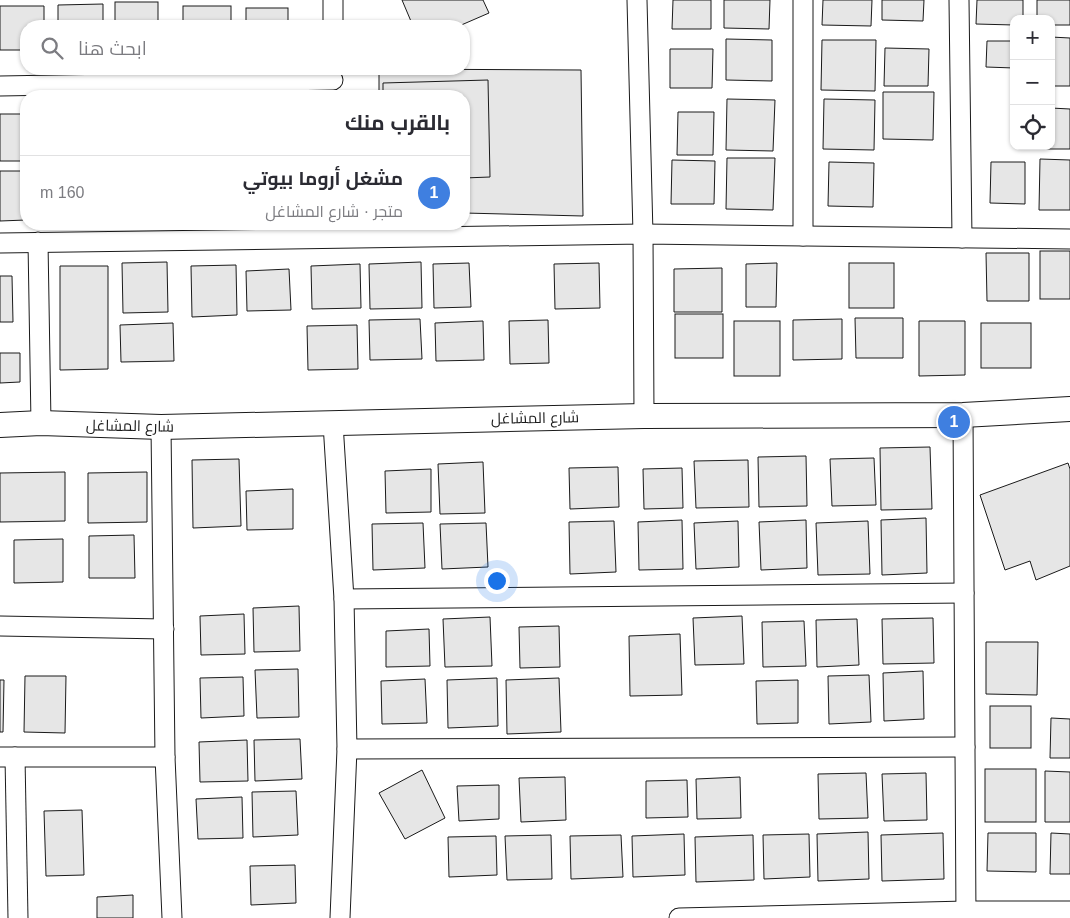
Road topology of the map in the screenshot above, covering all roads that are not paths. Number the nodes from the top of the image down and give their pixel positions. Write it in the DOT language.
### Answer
graph roads {
  1 [pos="333,0"];
  2 [pos="637,0"];
  3 [pos="803,0"];
  4 [pos="959,0"];
  5 [pos="333,20"];
  6 [pos="333,82"];
  7 [pos="0,86"];
  8 [pos="334,231"];
  9 [pos="643,234"];
  10 [pos="803,236"];
  11 [pos="962,238"];
  12 [pos="1070,239"];
  13 [pos="38,242"];
  14 [pos="0,243"];
  15 [pos="1070,409"];
  16 [pos="963,415"];
  17 [pos="644,416"];
  18 [pos="41,423"];
  19 [pos="333,423"];
  20 [pos="0,425"];
  21 [pos="161,427"];
  22 [pos="964,594"];
  23 [pos="344,599"];
  24 [pos="0,626"];
  25 [pos="164,629"];
  26 [pos="965,747"];
  27 [pos="347,749"];
  28 [pos="8,757"];
  29 [pos="165,757"];
  30 [pos="1070,911"];
  31 [pos="966,914"];
  32 [pos="18,918"];
  33 [pos="172,918"];
  34 [pos="340,918"];
  35 [pos="679,918"];
  1 -- 5 [label="street"];
  2 -- 9 [label="street"];
  3 -- 10 [label="street"];
  4 -- 11 [label="street"];
  6 -- 7 [label="street"];
  8 -- 9 [label="street"];
  8 -- 13 [label="street"];
  9 -- 10 [label="street"];
  9 -- 17 [label="street"];
  10 -- 11 [label="street"];
  11 -- 12 [label="street"];
  13 -- 14 [label="street"];
  13 -- 18 [label="street"];
  15 -- 16 [label="street, شارع المشاغل"];
  16 -- 17 [label="street, شارع المشاغل"];
  16 -- 22 [label="street"];
  17 -- 19 [label="street, شارع المشاغل"];
  18 -- 20 [label="street, شارع المشاغل"];
  18 -- 21 [label="street, شارع المشاغل"];
  19 -- 21 [label="street, شارع المشاغل"];
  19 -- 23 [label="street"];
  21 -- 25 [label="street"];
  22 -- 23 [label="street"];
  22 -- 26 [label="street"];
  23 -- 27 [label="street"];
  24 -- 25 [label="street"];
  25 -- 29 [label="street"];
  26 -- 27 [label="street"];
  26 -- 31 [label="street"];
  27 -- 34 [label="street"];
  28 -- 29 [label="street"];
  28 -- 32 [label="street"];
  29 -- 33 [label="street"];
  30 -- 31 [label="street"];
  31 -- 35 [label="street"];
}
